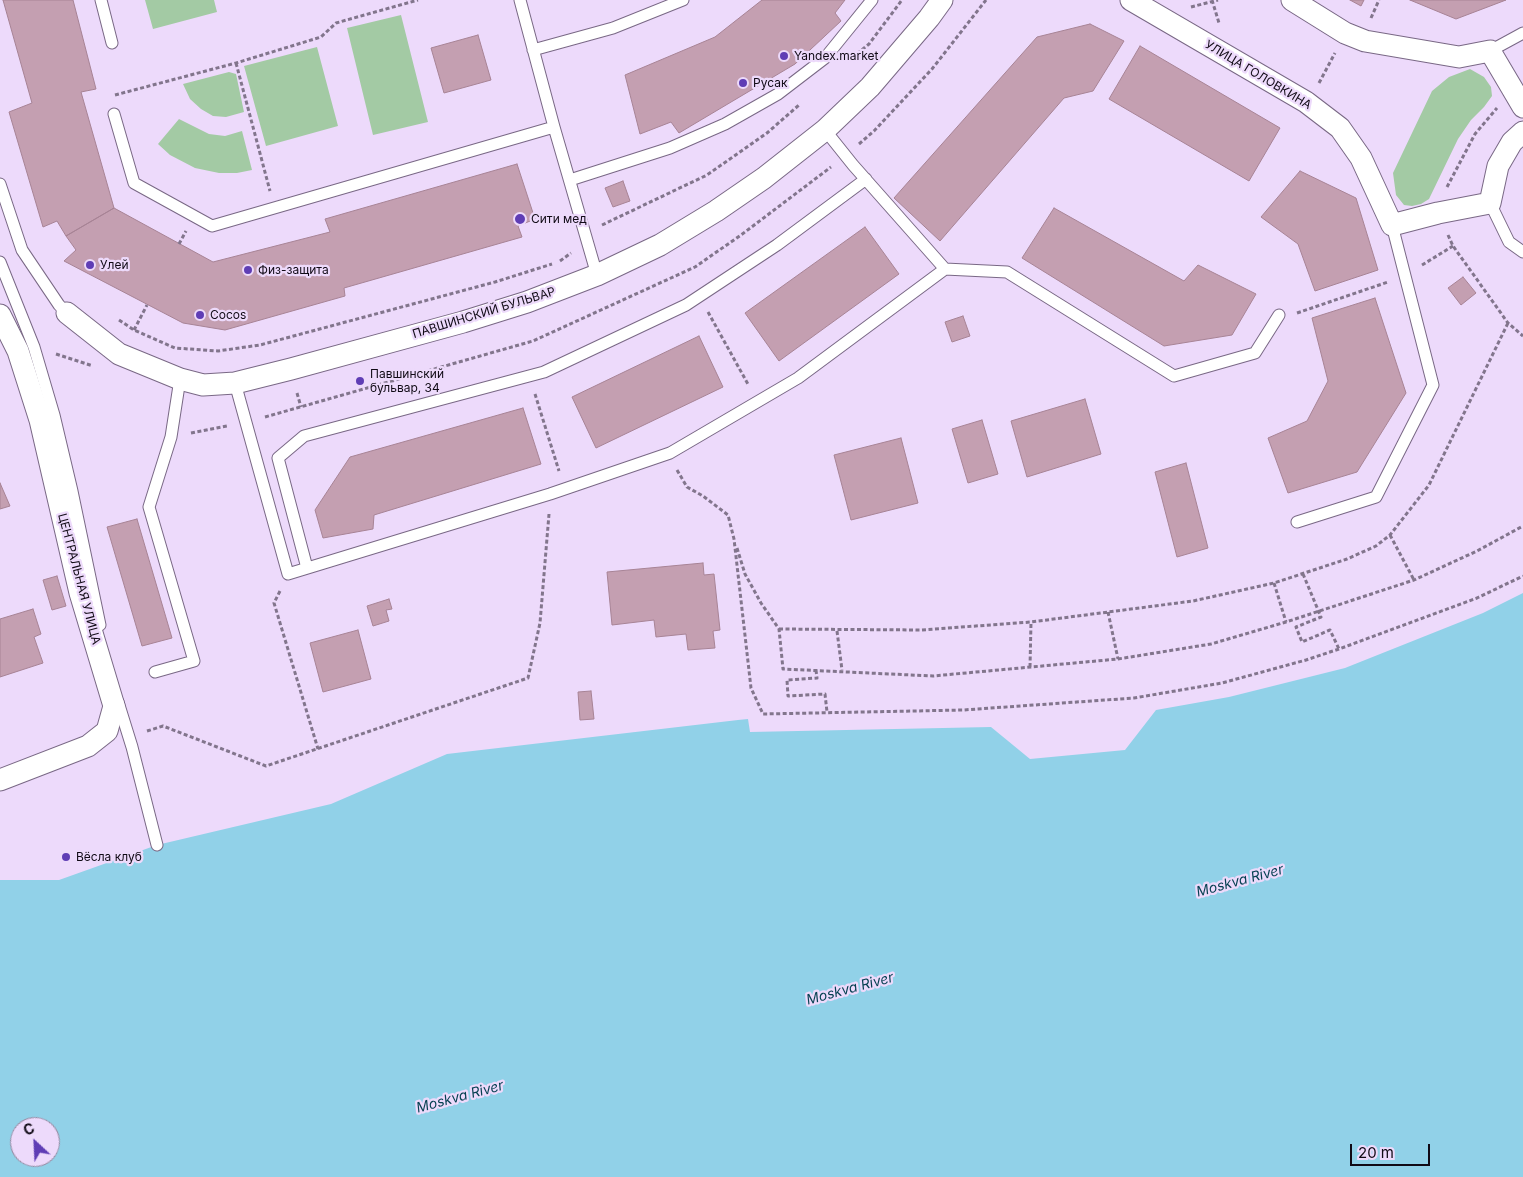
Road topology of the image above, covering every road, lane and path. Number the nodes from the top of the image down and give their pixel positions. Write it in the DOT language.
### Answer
graph roads {
  1 [pos="101,0"];
  2 [pos="418,0"];
  3 [pos="520,0"];
  4 [pos="683,0"];
  5 [pos="872,0"];
  6 [pos="902,0"];
  7 [pos="942,0"];
  8 [pos="1131,0"];
  9 [pos="1292,0"];
  10 [pos="1346,32"];
  11 [pos="1523,33"];
  12 [pos="112,43"];
  13 [pos="533,50"];
  14 [pos="1490,51"];
  15 [pos="236,63"];
  16 [pos="847,63"];
  17 [pos="803,101"];
  18 [pos="1306,102"];
  19 [pos="1523,107"];
  20 [pos="114,114"];
  21 [pos="554,127"];
  22 [pos="825,130"];
  23 [pos="1523,132"];
  24 [pos="866,178"];
  25 [pos="570,180"];
  26 [pos="0,184"];
  27 [pos="1490,203"];
  28 [pos="275,208"];
  29 [pos="1392,225"];
  30 [pos="585,233"];
  31 [pos="1453,246"];
  32 [pos="1523,252"];
  33 [pos="0,262"];
  34 [pos="945,269"];
  35 [pos="597,275"];
  36 [pos="1404,276"];
  37 [pos="699,296"];
  38 [pos="147,305"];
  39 [pos="67,313"];
  40 [pos="0,315"];
  41 [pos="1279,315"];
  42 [pos="113,316"];
  43 [pos="1508,323"];
  44 [pos="134,330"];
  45 [pos="283,339"];
  46 [pos="34,346"];
  47 [pos="286,348"];
  48 [pos="97,367"];
  49 [pos="530,376"];
  50 [pos="180,379"];
  51 [pos="236,383"];
  52 [pos="297,392"];
  53 [pos="757,402"];
  54 [pos="301,407"];
  55 [pos="670,453"];
  56 [pos="564,489"];
  57 [pos="550,494"];
  58 [pos="1297,522"];
  59 [pos="1523,526"];
  60 [pos="1390,535"];
  61 [pos="734,539"];
  62 [pos="307,568"];
  63 [pos="288,574"];
  64 [pos="1303,574"];
  65 [pos="1523,576"];
  66 [pos="1414,580"];
  67 [pos="1274,582"];
  68 [pos="1318,610"];
  69 [pos="1108,612"];
  70 [pos="1031,622"];
  71 [pos="1286,622"];
  72 [pos="779,629"];
  73 [pos="837,630"];
  74 [pos="1339,649"];
  75 [pos="1118,660"];
  76 [pos="1030,667"];
  77 [pos="816,670"];
  78 [pos="842,670"];
  79 [pos="155,672"];
  80 [pos="827,712"];
  81 [pos="148,731"];
  82 [pos="318,749"];
  83 [pos="0,780"];
  84 [pos="157,845"];
  1 -- 12 [label="lane"];
  2 -- 15 [label="path"];
  3 -- 13 [label="lane"];
  4 -- 13 [label="lane"];
  5 -- 25 [label="lane"];
  6 -- 16 [label="path"];
  7 -- 22 [label="street, ПАВШИНСКИЙ БУЛЬВАР"];
  8 -- 18 [label="street, УЛИЦА ГОЛОВКИНА"];
  9 -- 10 [label="street"];
  10 -- 14 [label="street"];
  10 -- 18 [label="path"];
  11 -- 14 [label="lane"];
  13 -- 21 [label="lane"];
  14 -- 19 [label="street"];
  15 -- 20 [label="path"];
  15 -- 28 [label="path"];
  17 -- 30 [label="path"];
  18 -- 29 [label="street, УЛИЦА ГОЛОВКИНА"];
  20 -- 28 [label="lane"];
  21 -- 25 [label="lane"];
  21 -- 28 [label="lane"];
  22 -- 24 [label="lane"];
  22 -- 35 [label="street, ПАВШИНСКИЙ БУЛЬВАР"];
  23 -- 27 [label="street"];
  24 -- 34 [label="lane"];
  24 -- 37 [label="lane"];
  25 -- 30 [label="lane"];
  26 -- 39 [label="lane"];
  27 -- 29 [label="street"];
  27 -- 32 [label="lane"];
  29 -- 36 [label="lane"];
  30 -- 35 [label="lane"];
  30 -- 45 [label="path"];
  31 -- 36 [label="path"];
  33 -- 46 [label="lane"];
  34 -- 41 [label="lane"];
  34 -- 53 [label="lane"];
  35 -- 51 [label="street, ПАВШИНСКИЙ БУЛЬВАР"];
  36 -- 41 [label="path"];
  36 -- 58 [label="lane"];
  37 -- 49 [label="lane"];
  37 -- 53 [label="path"];
  38 -- 44 [label="path"];
  39 -- 50 [label="street, ПАВШИНСКИЙ БУЛЬВАР"];
  40 -- 83 [label="street, ЦЕНТРАЛЬНАЯ УЛИЦА"];
  42 -- 44 [label="path"];
  43 -- 60 [label="path"];
  44 -- 45 [label="path"];
  45 -- 47 [label="path"];
  46 -- 48 [label="path"];
  46 -- 84 [label="lane"];
  49 -- 56 [label="path"];
  49 -- 62 [label="lane"];
  50 -- 51 [label="street, ПАВШИНСКИЙ БУЛЬВАР"];
  50 -- 79 [label="lane"];
  51 -- 63 [label="lane"];
  52 -- 54 [label="path"];
  53 -- 55 [label="lane"];
  55 -- 56 [label="lane"];
  55 -- 61 [label="path"];
  56 -- 57 [label="lane"];
  57 -- 62 [label="lane"];
  57 -- 82 [label="path"];
  59 -- 66 [label="path"];
  60 -- 64 [label="path"];
  60 -- 66 [label="path"];
  61 -- 72 [label="path"];
  61 -- 80 [label="path"];
  62 -- 63 [label="lane"];
  63 -- 82 [label="path"];
  64 -- 67 [label="path"];
  64 -- 68 [label="path"];
  65 -- 74 [label="path"];
  66 -- 68 [label="path"];
  67 -- 69 [label="path"];
  67 -- 71 [label="path"];
  68 -- 71 [label="path"];
  68 -- 74 [label="path"];
  69 -- 70 [label="path"];
  69 -- 75 [label="path"];
  70 -- 73 [label="path"];
  70 -- 76 [label="path"];
  71 -- 75 [label="path"];
  72 -- 73 [label="path"];
  72 -- 77 [label="path"];
  73 -- 78 [label="path"];
  74 -- 80 [label="path"];
  75 -- 76 [label="path"];
  76 -- 78 [label="path"];
  77 -- 78 [label="path"];
  77 -- 80 [label="path"];
  81 -- 82 [label="path"];
}
